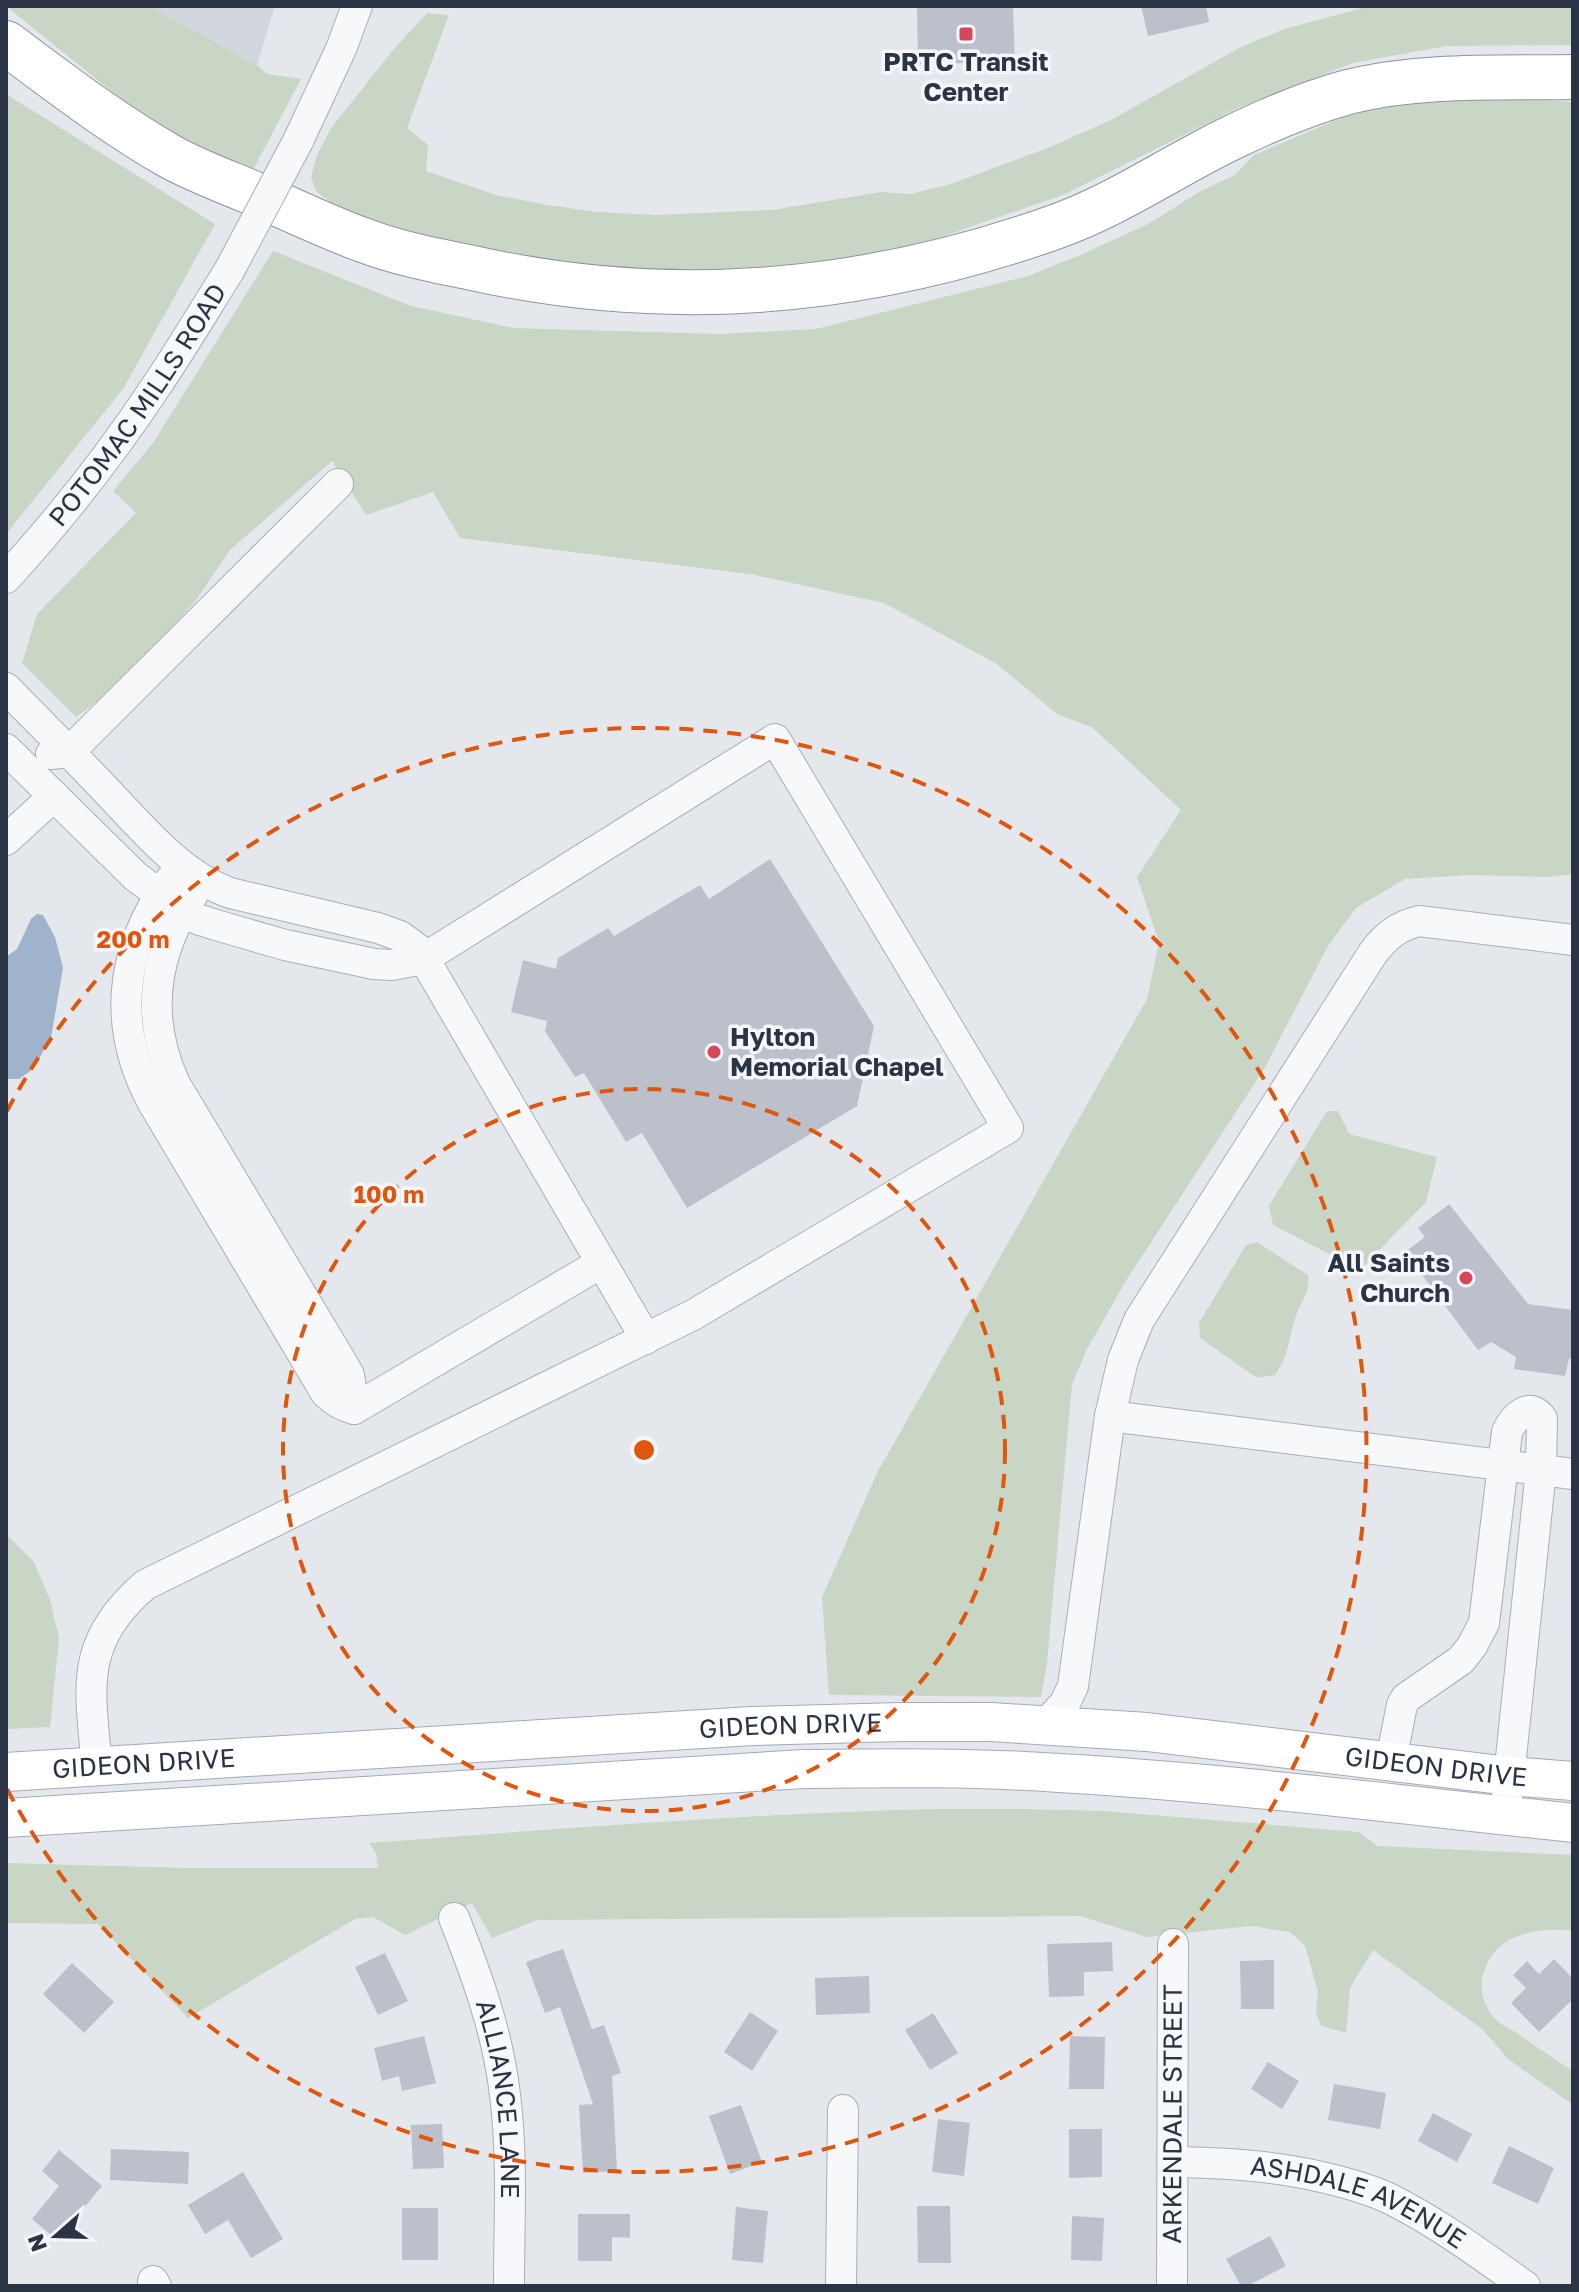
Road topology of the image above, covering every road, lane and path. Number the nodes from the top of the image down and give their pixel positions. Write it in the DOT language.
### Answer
graph roads {
  1 [pos="357,6"];
  2 [pos="6,43"];
  3 [pos="1573,77"];
  4 [pos="338,484"];
  5 [pos="6,578"];
  6 [pos="6,688"];
  7 [pos="69,752"];
  8 [pos="11,753"];
  9 [pos="54,796"];
  10 [pos="117,801"];
  11 [pos="88,829"];
  12 [pos="6,840"];
  13 [pos="192,872"];
  14 [pos="170,903"];
  15 [pos="1573,940"];
  16 [pos="423,959"];
  17 [pos="601,1263"];
  18 [pos="646,1339"];
  19 [pos="1110,1416"];
  20 [pos="1501,1465"];
  21 [pos="1541,1470"];
  22 [pos="1573,1474"];
  23 [pos="1044,1726"];
  24 [pos="1391,1760"];
  25 [pos="97,1767"];
  26 [pos="6,1772"];
  27 [pos="1509,1776"];
  28 [pos="1573,1781"];
  29 [pos="100,1813"];
  30 [pos="1505,1815"];
  31 [pos="6,1818"];
  32 [pos="1573,1823"];
  33 [pos="454,1918"];
  34 [pos="1173,1944"];
  35 [pos="843,2110"];
  36 [pos="1173,2162"];
  37 [pos="509,2286"];
  38 [pos="841,2286"];
  39 [pos="1172,2286"];
  40 [pos="1525,2286"];
  1 -- 5 [label="street, POTOMAC MILLS ROAD, bridge"];
  2 -- 3 [label="highway"];
  4 -- 7 [label="street"];
  6 -- 7 [label="street"];
  7 -- 8 [label="street"];
  7 -- 10 [label="street"];
  8 -- 9 [label="street"];
  9 -- 11 [label="street"];
  9 -- 12 [label="street"];
  10 -- 11 [label="street"];
  10 -- 13 [label="street"];
  11 -- 14 [label="street"];
  13 -- 14 [label="street"];
  13 -- 16 [label="street"];
  14 -- 16 [label="street"];
  14 -- 17 [label="street"];
  15 -- 19 [label="street"];
  16 -- 17 [label="street"];
  16 -- 18 [label="street"];
  17 -- 18 [label="street"];
  18 -- 25 [label="street"];
  19 -- 20 [label="street"];
  19 -- 23 [label="street"];
  20 -- 21 [label="street"];
  20 -- 21 [label="street"];
  20 -- 24 [label="street"];
  21 -- 22 [label="street"];
  21 -- 27 [label="street"];
  23 -- 24 [label="main road, GIDEON DRIVE"];
  23 -- 25 [label="main road, GIDEON DRIVE"];
  24 -- 27 [label="main road, GIDEON DRIVE"];
  25 -- 26 [label="main road, GIDEON DRIVE"];
  25 -- 29 [label="main road"];
  27 -- 28 [label="main road, GIDEON DRIVE"];
  27 -- 30 [label="street"];
  29 -- 30 [label="main road, GIDEON DRIVE"];
  29 -- 31 [label="main road, GIDEON DRIVE"];
  30 -- 32 [label="main road, GIDEON DRIVE"];
  33 -- 37 [label="street, ALLIANCE LANE"];
  34 -- 36 [label="street, ARKENDALE STREET"];
  35 -- 38 [label="street"];
  36 -- 39 [label="street, ARKENDALE STREET"];
  36 -- 40 [label="street, ASHDALE AVENUE"];
}
